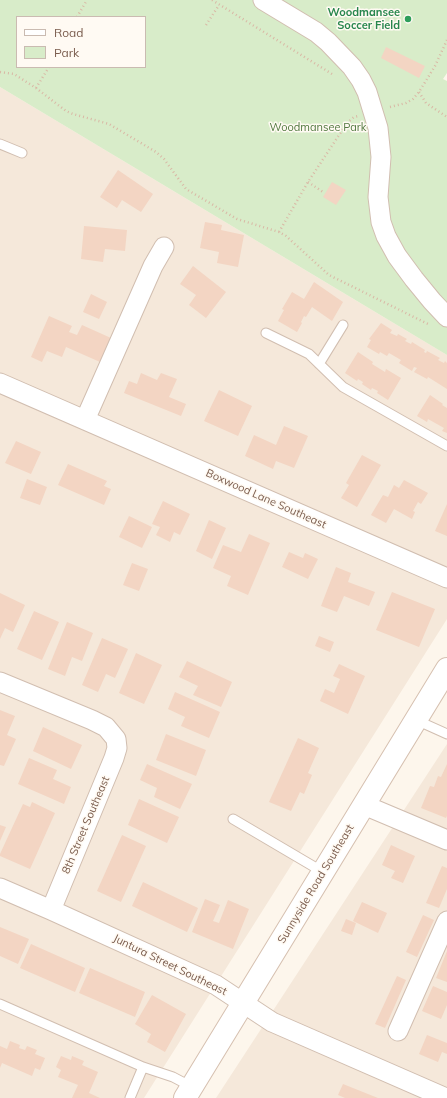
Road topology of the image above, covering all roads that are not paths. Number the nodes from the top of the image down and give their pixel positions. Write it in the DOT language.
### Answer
graph roads {
  1 [pos="263,0"];
  2 [pos="0,144"];
  3 [pos="22,153"];
  4 [pos="164,247"];
  5 [pos="441,321"];
  6 [pos="343,325"];
  7 [pos="266,333"];
  8 [pos="319,364"];
  9 [pos="0,383"];
  10 [pos="85,420"];
  11 [pos="447,446"];
  12 [pos="447,578"];
  13 [pos="447,669"];
  14 [pos="0,682"];
  15 [pos="416,720"];
  16 [pos="447,734"];
  17 [pos="364,805"];
  18 [pos="233,819"];
  19 [pos="447,840"];
  20 [pos="323,872"];
  21 [pos="0,888"];
  22 [pos="51,910"];
  23 [pos="447,920"];
  24 [pos="244,1002"];
  25 [pos="0,1004"];
  26 [pos="398,1031"];
  27 [pos="143,1067"];
  28 [pos="188,1093"];
  29 [pos="130,1098"];
  30 [pos="446,1098"];
  1 -- 5 [label="street"];
  2 -- 3 [label="lane"];
  4 -- 10 [label="street"];
  6 -- 8 [label="lane"];
  7 -- 8 [label="lane"];
  8 -- 11 [label="lane"];
  9 -- 10 [label="street, Boxwood Lane Southeast"];
  10 -- 12 [label="street, Boxwood Lane Southeast"];
  13 -- 15 [label="main road, Sunnyside Road Southeast"];
  14 -- 22 [label="street, 8th Street Southeast"];
  15 -- 16 [label="lane"];
  15 -- 17 [label="main road, Sunnyside Road Southeast"];
  17 -- 19 [label="street"];
  17 -- 20 [label="main road, Sunnyside Road Southeast"];
  18 -- 20 [label="lane"];
  20 -- 24 [label="main road, Sunnyside Road Southeast"];
  21 -- 22 [label="street, Juntura Street Southeast"];
  22 -- 24 [label="street, Juntura Street Southeast"];
  23 -- 26 [label="street"];
  24 -- 28 [label="main road, Sunnyside Road Southeast"];
  24 -- 30 [label="street, Juntura Street Southeast"];
  25 -- 27 [label="lane"];
  27 -- 28 [label="lane"];
  27 -- 29 [label="lane"];
}
